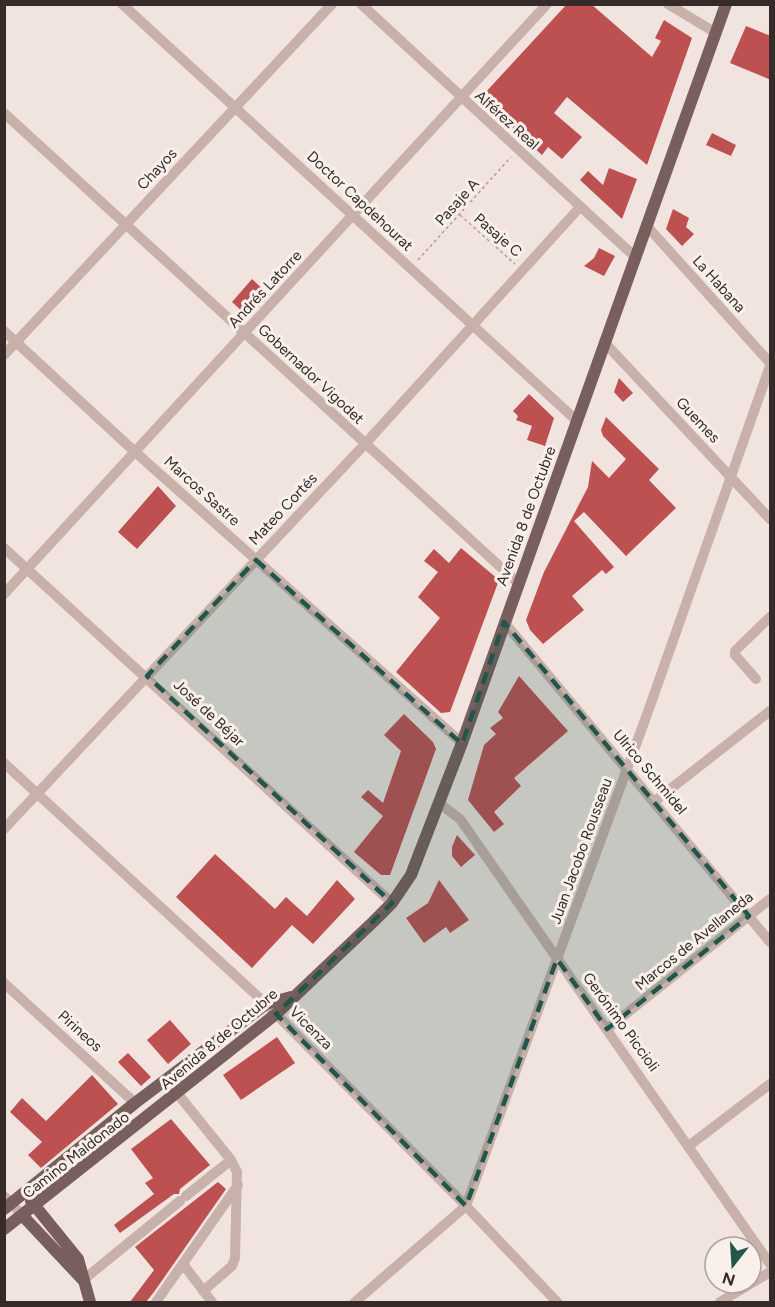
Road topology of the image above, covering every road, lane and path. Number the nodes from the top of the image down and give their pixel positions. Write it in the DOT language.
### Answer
graph roads {
  1 [pos="123,4"];
  2 [pos="332,4"];
  3 [pos="361,4"];
  4 [pos="547,4"];
  5 [pos="668,4"];
  6 [pos="726,4"];
  7 [pos="716,33"];
  8 [pos="460,98"];
  9 [pos="236,107"];
  10 [pos="4,113"];
  11 [pos="518,150"];
  12 [pos="580,207"];
  13 [pos="460,215"];
  14 [pos="352,216"];
  15 [pos="126,225"];
  16 [pos="646,225"];
  17 [pos="634,256"];
  18 [pos="410,268"];
  19 [pos="522,270"];
  20 [pos="473,326"];
  21 [pos="4,331"];
  22 [pos="245,333"];
  23 [pos="17,342"];
  24 [pos="604,342"];
  25 [pos="4,355"];
  26 [pos="771,365"];
  27 [pos="576,420"];
  28 [pos="364,445"];
  29 [pos="135,451"];
  30 [pos="731,477"];
  31 [pos="771,519"];
  32 [pos="4,548"];
  33 [pos="256,560"];
  34 [pos="28,568"];
  35 [pos="518,583"];
  36 [pos="4,594"];
  37 [pos="771,617"];
  38 [pos="504,622"];
  39 [pos="147,676"];
  40 [pos="756,679"];
  41 [pos="771,711"];
  42 [pos="462,743"];
  43 [pos="4,763"];
  44 [pos="627,769"];
  45 [pos="38,794"];
  46 [pos="655,801"];
  47 [pos="440,804"];
  48 [pos="4,829"];
  49 [pos="771,898"];
  50 [pos="392,903"];
  51 [pos="750,916"];
  52 [pos="771,942"];
  53 [pos="557,959"];
  54 [pos="4,983"];
  55 [pos="291,997"];
  56 [pos="266,1004"];
  57 [pos="276,1014"];
  58 [pos="607,1029"];
  59 [pos="771,1084"];
  60 [pos="177,1093"];
  61 [pos="135,1103"];
  62 [pos="165,1104"];
  63 [pos="690,1145"];
  64 [pos="231,1160"];
  65 [pos="238,1185"];
  66 [pos="24,1193"];
  67 [pos="7,1203"];
  68 [pos="35,1206"];
  69 [pos="466,1206"];
  70 [pos="22,1215"];
  71 [pos="4,1229"];
  72 [pos="183,1263"];
  73 [pos="771,1264"];
  74 [pos="771,1272"];
  75 [pos="82,1280"];
  76 [pos="203,1291"];
  77 [pos="90,1302"];
  78 [pos="156,1302"];
  79 [pos="212,1302"];
  80 [pos="355,1302"];
  81 [pos="557,1302"];
  82 [pos="720,1302"];
  1 -- 9 [label="street, Doctor Capdehourat"];
  2 -- 9 [label="street, Chayos"];
  3 -- 8 [label="street, Alférez Real"];
  4 -- 8 [label="street, Andrés Latorre"];
  5 -- 7 [label="street"];
  6 -- 7 [label="main road, Avenida 8 de Octubre"];
  7 -- 16 [label="main road, Avenida 8 de Octubre"];
  8 -- 11 [label="street, Alférez Real"];
  8 -- 14 [label="street, Andrés Latorre"];
  9 -- 14 [label="street, Doctor Capdehourat"];
  9 -- 15 [label="street, Chayos"];
  10 -- 15 [label="street, Gobernador Vigodet"];
  11 -- 12 [label="street, Alférez Real"];
  11 -- 13 [label="path, Pasaje A"];
  12 -- 17 [label="street, Alférez Real"];
  12 -- 19 [label="street, Mateo Cortés"];
  13 -- 18 [label="path, Pasaje A"];
  13 -- 19 [label="path, Pasaje C"];
  14 -- 18 [label="street, Doctor Capdehourat"];
  14 -- 22 [label="street, Andrés Latorre"];
  15 -- 22 [label="street, Gobernador Vigodet"];
  15 -- 23 [label="street, Chayos"];
  16 -- 17 [label="main road, Avenida 8 de Octubre"];
  16 -- 26 [label="street, La Habana"];
  17 -- 24 [label="main road, Avenida 8 de Octubre"];
  18 -- 20 [label="street, Doctor Capdehourat"];
  19 -- 20 [label="street, Mateo Cortés"];
  20 -- 27 [label="street, Doctor Capdehourat"];
  20 -- 28 [label="street, Mateo Cortés"];
  21 -- 23 [label="street, Marcos Sastre"];
  22 -- 28 [label="street, Gobernador Vigodet"];
  22 -- 29 [label="street, Andrés Latorre"];
  23 -- 25 [label="street, Chayos"];
  23 -- 29 [label="street, Marcos Sastre"];
  24 -- 27 [label="main road, Avenida 8 de Octubre"];
  24 -- 30 [label="street, Guemes"];
  26 -- 30 [label="street, Juan Jacobo Rousseau"];
  27 -- 35 [label="main road, Avenida 8 de Octubre"];
  28 -- 33 [label="street, Mateo Cortés"];
  28 -- 35 [label="street, Gobernador Vigodet"];
  29 -- 33 [label="street, Marcos Sastre"];
  29 -- 34 [label="street, Andrés Latorre"];
  30 -- 31 [label="street, Guemes"];
  30 -- 44 [label="street, Juan Jacobo Rousseau"];
  32 -- 34 [label="street, José de Béjar"];
  33 -- 39 [label="street, Mateo Cortés"];
  33 -- 42 [label="street, Marcos Sastre"];
  34 -- 36 [label="street, Andrés Latorre"];
  34 -- 39 [label="street, José de Béjar"];
  35 -- 38 [label="main road, Avenida 8 de Octubre"];
  37 -- 40 [label="street"];
  38 -- 42 [label="main road, Avenida 8 de Octubre"];
  38 -- 44 [label="street, Ulrico Schmidel"];
  39 -- 45 [label="street, Mateo Cortés"];
  39 -- 50 [label="street, José de Béjar"];
  41 -- 46 [label="street"];
  42 -- 47 [label="main road, Avenida 8 de Octubre"];
  43 -- 45 [label="street, Vicenza"];
  44 -- 46 [label="street, Ulrico Schmidel"];
  44 -- 53 [label="street, Juan Jacobo Rousseau"];
  45 -- 48 [label="street, Mateo Cortés"];
  45 -- 56 [label="street, Vicenza"];
  46 -- 51 [label="street, Ulrico Schmidel"];
  47 -- 50 [label="main road, Avenida 8 de Octubre"];
  47 -- 53 [label="street, Gerónimo Piccioli"];
  49 -- 51 [label="street, Marcos de Avellaneda"];
  50 -- 55 [label="main road, Avenida 8 de Octubre"];
  51 -- 52 [label="street, Ulrico Schmidel"];
  51 -- 58 [label="street, Marcos de Avellaneda"];
  53 -- 58 [label="street, Gerónimo Piccioli"];
  53 -- 69 [label="street, Juan Jacobo Rousseau"];
  54 -- 61 [label="street, Pirineos"];
  55 -- 56 [label="main road, Avenida 8 de Octubre"];
  55 -- 57 [label="main road, Avenida 8 de Octubre"];
  56 -- 57 [label="street, Vicenza"];
  56 -- 61 [label="main road, Avenida 8 de Octubre"];
  57 -- 60 [label="main road, Avenida 8 de Octubre"];
  57 -- 69 [label="street, Vicenza"];
  58 -- 63 [label="street, Gerónimo Piccioli"];
  59 -- 63 [label="street"];
  60 -- 62 [label="main road, Avenida 8 de Octubre"];
  60 -- 64 [label="street"];
  61 -- 66 [label="main road, Camino Maldonado"];
  62 -- 68 [label="main road, Camino Maldonado"];
  63 -- 73 [label="street, Gerónimo Piccioli"];
  64 -- 65 [label="street"];
  64 -- 75 [label="street"];
  65 -- 72 [label="street"];
  65 -- 76 [label="street"];
  66 -- 67 [label="main road, Camino Maldonado"];
  66 -- 68 [label="main road"];
  67 -- 70 [label="street"];
  68 -- 70 [label="main road, Camino Maldonado"];
  68 -- 75 [label="main road"];
  69 -- 80 [label="street, Juan Jacobo Rousseau"];
  69 -- 81 [label="street, Vicenza"];
  70 -- 71 [label="main road, Camino Maldonado"];
  70 -- 75 [label="main road"];
  72 -- 76 [label="street"];
  72 -- 78 [label="street"];
  74 -- 82 [label="street"];
  75 -- 77 [label="main road"];
  76 -- 79 [label="street"];
}
